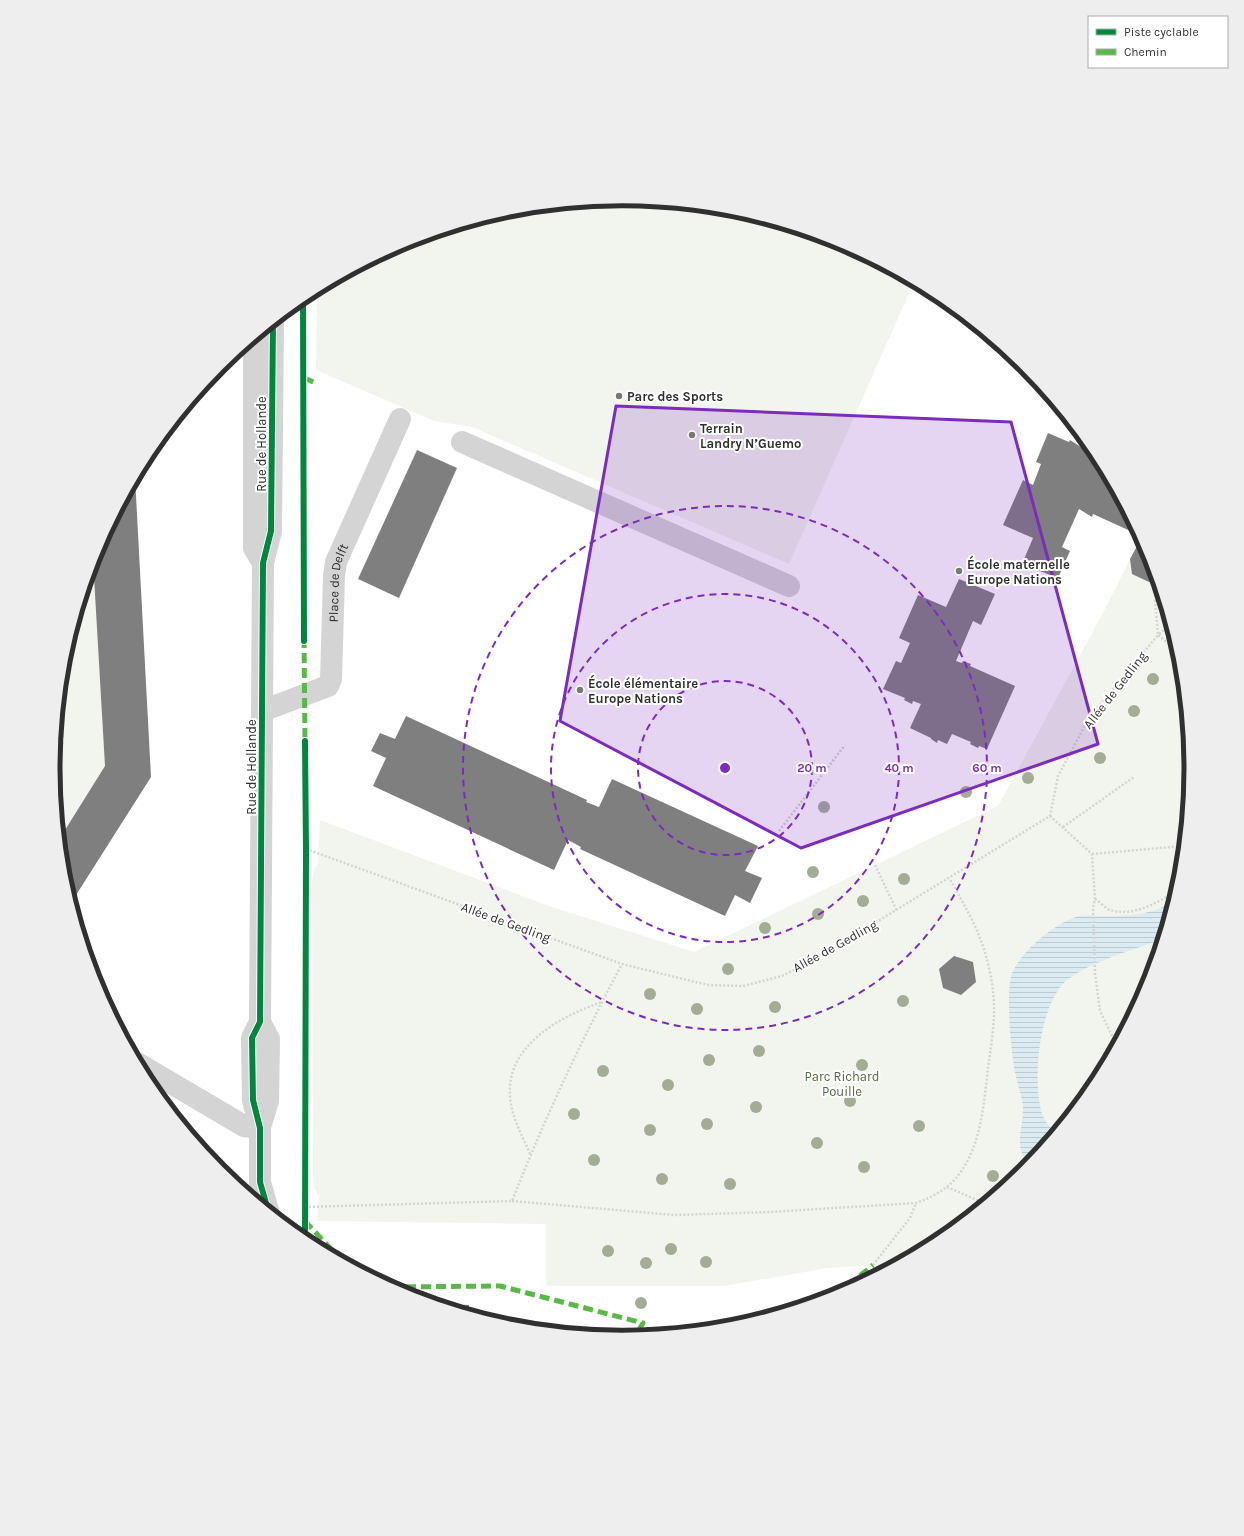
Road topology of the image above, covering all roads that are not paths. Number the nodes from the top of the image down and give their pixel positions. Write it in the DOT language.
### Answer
graph roads {
  1 [pos="273,328"];
  2 [pos="254,343"];
  3 [pos="400,419"];
  4 [pos="462,442"];
  5 [pos="263,563"];
  6 [pos="789,586"];
  7 [pos="262,711"];
  8 [pos="148,1070"];
  9 [pos="260,1128"];
  10 [pos="257,1190"];
  11 [pos="263,1200"];
  1 -- 5 [label="street, Rue de Hollande"];
  2 -- 5 [label="street, Rue de Hollande"];
  3 -- 7 [label="street, Place de Delft"];
  4 -- 6 [label="street"];
  5 -- 7 [label="street, Rue de Hollande"];
  7 -- 9 [label="street, Rue de Hollande"];
  8 -- 9 [label="street"];
  9 -- 10 [label="street, Rue de Hollande"];
  10 -- 11 [label="street, Rue de Hollande"];
}
